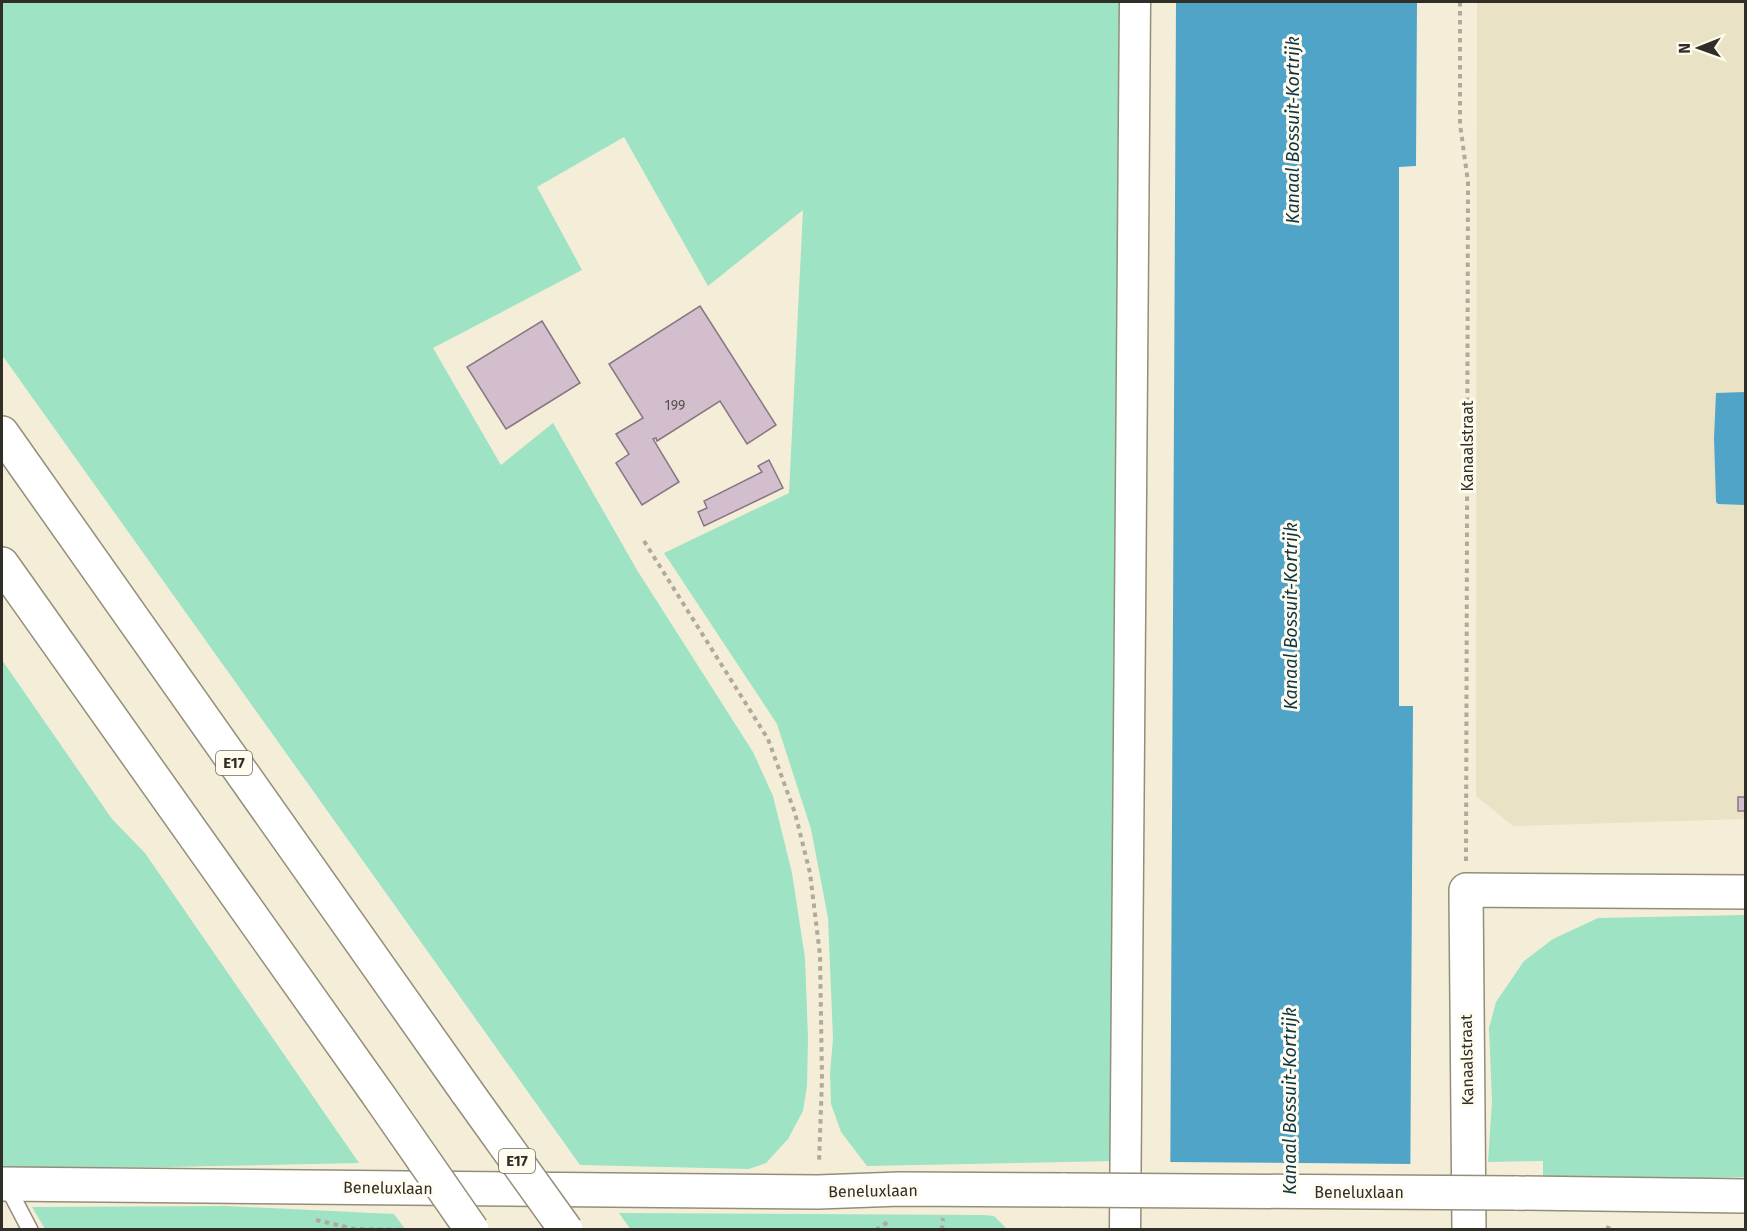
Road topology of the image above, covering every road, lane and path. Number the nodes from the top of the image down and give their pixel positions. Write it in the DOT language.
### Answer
graph roads {
  1 [pos="1135,2"];
  2 [pos="1460,2"];
  3 [pos="2,433"];
  4 [pos="644,541"];
  5 [pos="2,564"];
  6 [pos="1466,890"];
  7 [pos="1746,892"];
  8 [pos="4,1184"];
  9 [pos="818,1192"];
  10 [pos="1746,1196"];
  11 [pos="30,1230"];
  12 [pos="472,1230"];
  13 [pos="566,1230"];
  14 [pos="1125,1230"];
  15 [pos="1469,1230"];
  1 -- 14 [label="street"];
  2 -- 6 [label="path, Kanaalstraat"];
  3 -- 13 [label="main road, E17, bridge"];
  4 -- 9 [label="path"];
  5 -- 12 [label="main road, bridge"];
  6 -- 7 [label="main road"];
  6 -- 15 [label="main road, Kanaalstraat"];
  8 -- 9 [label="main road, Beneluxlaan"];
  8 -- 11 [label="lane"];
  9 -- 10 [label="main road, Beneluxlaan, bridge"];
}
